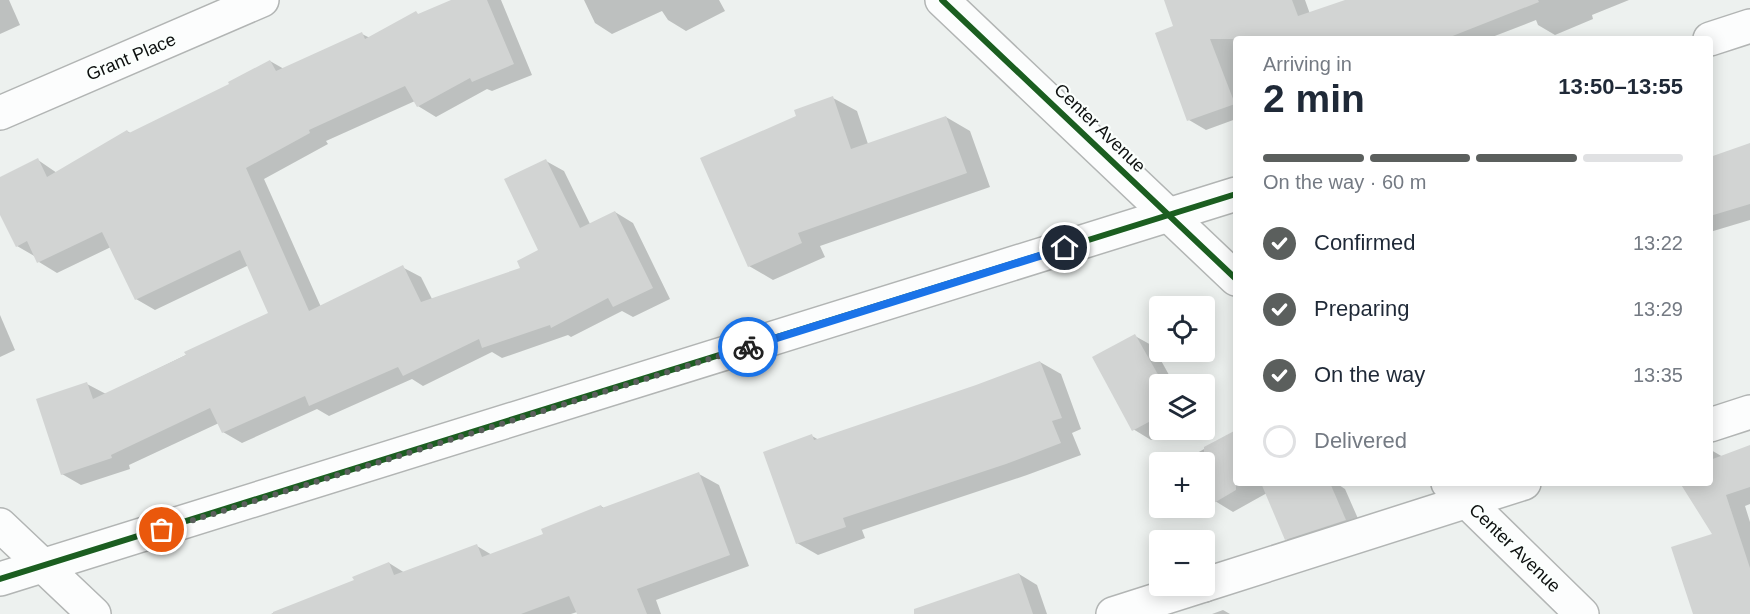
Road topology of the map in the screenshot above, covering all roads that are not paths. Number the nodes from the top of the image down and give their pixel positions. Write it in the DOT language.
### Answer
graph roads {
  1 [pos="262,0"];
  2 [pos="963,7"];
  3 [pos="1750,26"];
  4 [pos="1713,38"];
  5 [pos="0,113"];
  6 [pos="1233,195"];
  7 [pos="1170,216"];
  8 [pos="1233,276"];
  9 [pos="1750,412"];
  10 [pos="1713,423"];
  11 [pos="1502,486"];
  12 [pos="1458,492"];
  13 [pos="0,525"];
  14 [pos="44,566"];
  15 [pos="0,579"];
  16 [pos="1215,581"];
  17 [pos="1169,596"];
  18 [pos="94,614"];
  19 [pos="1113,614"];
  20 [pos="1582,614"];
  1 -- 5 [label="street, Grant Place"];
  2 -- 7 [label="street, Center Avenue"];
  3 -- 4 [label="street"];
  6 -- 7 [label="street"];
  7 -- 8 [label="street, Center Avenue"];
  7 -- 14 [label="street"];
  9 -- 10 [label="street"];
  11 -- 12 [label="street"];
  12 -- 16 [label="street"];
  12 -- 20 [label="street, Center Avenue"];
  13 -- 14 [label="street"];
  14 -- 15 [label="street"];
  14 -- 18 [label="street"];
  17 -- 19 [label="street"];
}
